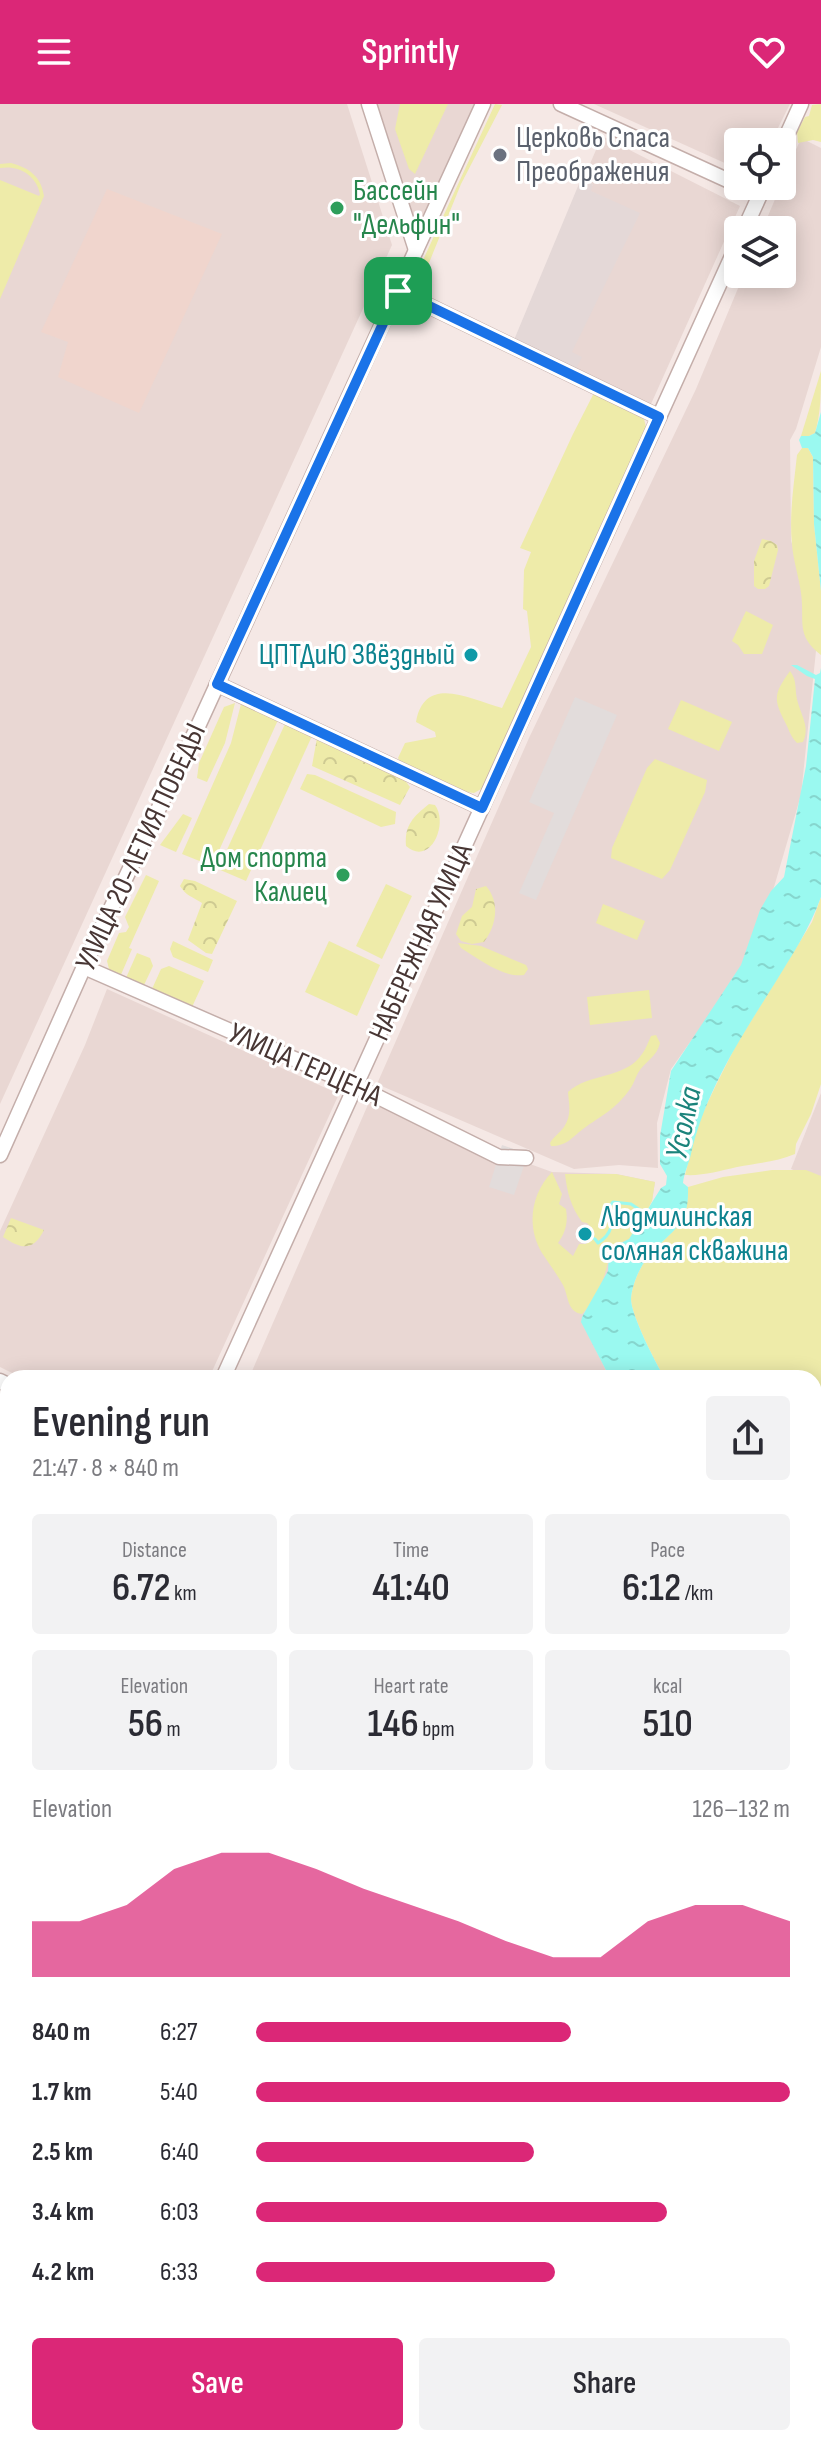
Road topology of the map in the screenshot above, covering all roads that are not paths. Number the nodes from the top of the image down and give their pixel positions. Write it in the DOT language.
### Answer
graph roads {
  1 [pos="369,104"];
  2 [pos="483,104"];
  3 [pos="561,104"];
  4 [pos="801,104"];
  5 [pos="790,128"];
  6 [pos="724,179"];
  7 [pos="416,250"];
  8 [pos="724,274"];
  9 [pos="398,291"];
  10 [pos="659,417"];
  11 [pos="217,684"];
  12 [pos="482,808"];
  13 [pos="84,967"];
  14 [pos="356,1086"];
  15 [pos="0,1155"];
  16 [pos="526,1158"];
  17 [pos="227,1370"];
  1 -- 7 [label="street"];
  2 -- 7 [label="street, УЛИЦА 20-ЛЕТИЯ ПОБЕДЫ"];
  3 -- 6 [label="street"];
  4 -- 5 [label="street"];
  7 -- 9 [label="street, УЛИЦА 20-ЛЕТИЯ ПОБЕДЫ"];
  8 -- 10 [label="street, НАБЕРЕЖНАЯ УЛИЦА"];
  9 -- 10 [label="street"];
  9 -- 11 [label="street, УЛИЦА 20-ЛЕТИЯ ПОБЕДЫ"];
  10 -- 12 [label="street, НАБЕРЕЖНАЯ УЛИЦА"];
  11 -- 12 [label="street"];
  11 -- 13 [label="street, УЛИЦА 20-ЛЕТИЯ ПОБЕДЫ"];
  12 -- 14 [label="street, НАБЕРЕЖНАЯ УЛИЦА"];
  13 -- 14 [label="street, УЛИЦА ГЕРЦЕНА"];
  13 -- 15 [label="street, УЛИЦА 20-ЛЕТИЯ ПОБЕДЫ"];
  14 -- 16 [label="street, УЛИЦА ГЕРЦЕНА"];
  14 -- 17 [label="street, НАБЕРЕЖНАЯ УЛИЦА"];
}
